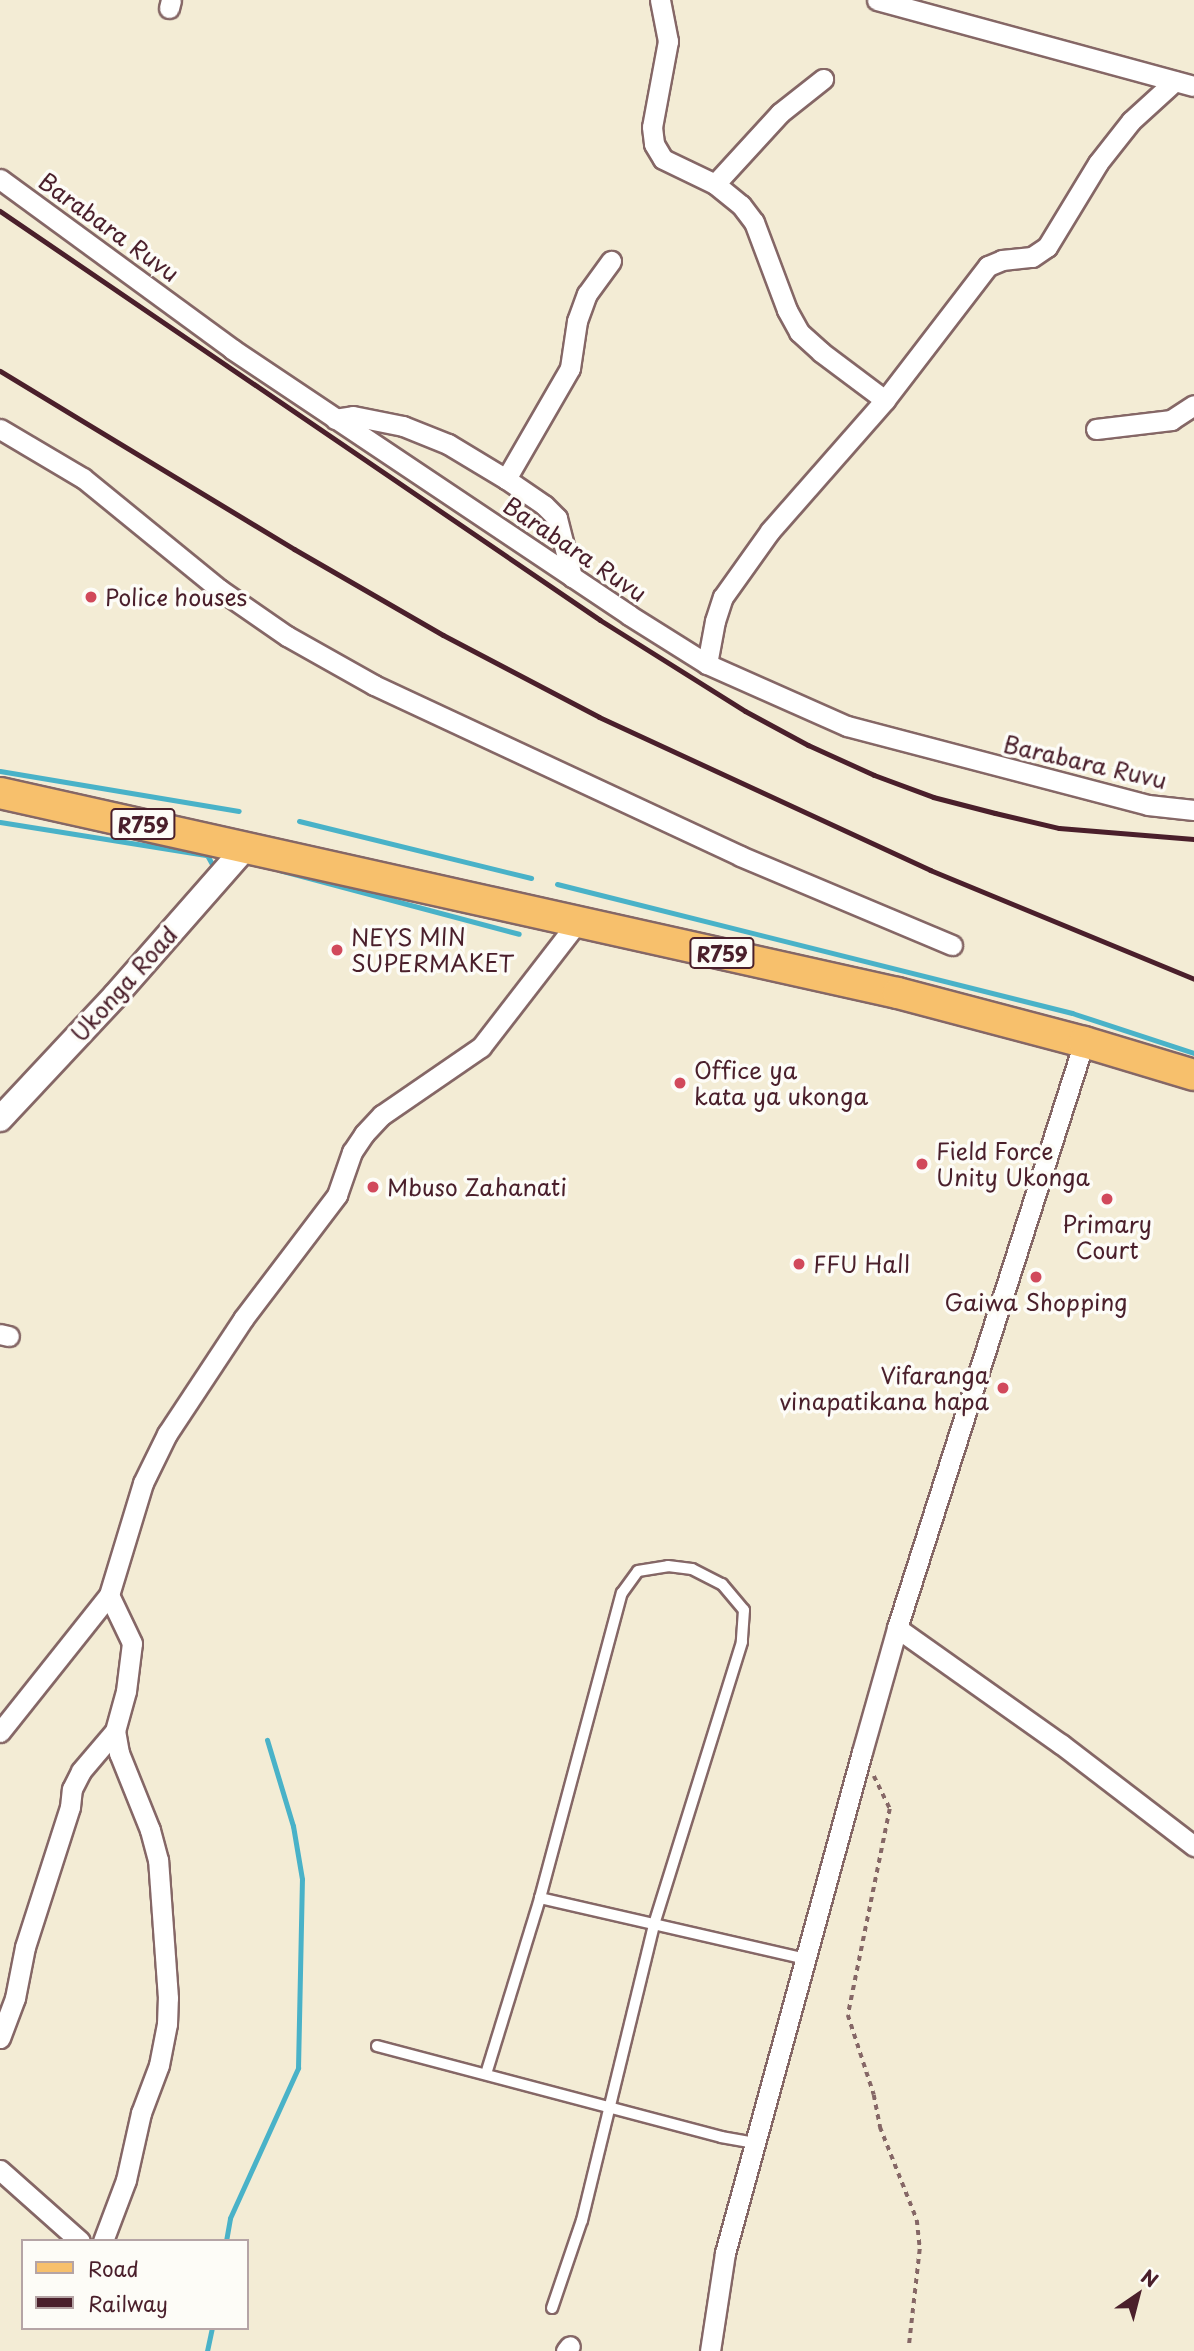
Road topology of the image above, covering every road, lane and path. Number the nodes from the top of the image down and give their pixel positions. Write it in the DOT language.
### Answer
graph roads {
  1 [pos="660,0"];
  2 [pos="877,0"];
  3 [pos="823,79"];
  4 [pos="1184,84"];
  5 [pos="0,179"];
  6 [pos="715,184"];
  7 [pos="611,261"];
  8 [pos="885,400"];
  9 [pos="1194,405"];
  10 [pos="335,419"];
  11 [pos="0,429"];
  12 [pos="1096,429"];
  13 [pos="506,479"];
  14 [pos="572,577"];
  15 [pos="707,664"];
  16 [pos="0,793"];
  17 [pos="1194,810"];
  18 [pos="246,846"];
  19 [pos="579,920"];
  20 [pos="952,945"];
  21 [pos="1084,1042"];
  22 [pos="1194,1075"];
  23 [pos="0,1119"];
  24 [pos="109,1595"];
  25 [pos="897,1628"];
  26 [pos="115,1731"];
  27 [pos="0,1732"];
  28 [pos="862,1752"];
  29 [pos="1194,1846"];
  30 [pos="540,1898"];
  31 [pos="654,1925"];
  32 [pos="806,1958"];
  33 [pos="0,2038"];
  34 [pos="377,2046"];
  35 [pos="486,2074"];
  36 [pos="610,2106"];
  37 [pos="757,2143"];
  38 [pos="0,2170"];
  39 [pos="78,2239"];
  40 [pos="104,2239"];
  41 [pos="552,2308"];
  42 [pos="909,2347"];
  43 [pos="710,2351"];
  1 -- 6 [label="street"];
  2 -- 4 [label="street"];
  3 -- 6 [label="street"];
  4 -- 8 [label="street"];
  5 -- 10 [label="street, Barabara Ruvu"];
  6 -- 8 [label="street"];
  7 -- 13 [label="street"];
  8 -- 15 [label="street"];
  9 -- 12 [label="street"];
  10 -- 13 [label="street"];
  10 -- 14 [label="street, Barabara Ruvu"];
  11 -- 20 [label="street"];
  13 -- 14 [label="street"];
  14 -- 15 [label="street, Barabara Ruvu"];
  15 -- 17 [label="street, Barabara Ruvu"];
  16 -- 18 [label="main road, R759"];
  18 -- 19 [label="main road, R759"];
  18 -- 23 [label="street, Ukonga Road"];
  19 -- 21 [label="main road, R759"];
  19 -- 24 [label="street"];
  21 -- 22 [label="main road, R759"];
  21 -- 25 [label="street"];
  24 -- 26 [label="street"];
  24 -- 27 [label="street"];
  25 -- 28 [label="street"];
  25 -- 29 [label="street"];
  26 -- 33 [label="street"];
  26 -- 40 [label="street"];
  28 -- 32 [label="street"];
  28 -- 42 [label="path"];
  30 -- 31 [label="lane"];
  30 -- 31 [label="lane"];
  30 -- 35 [label="lane"];
  31 -- 32 [label="lane"];
  31 -- 36 [label="lane"];
  32 -- 37 [label="street"];
  34 -- 35 [label="lane"];
  35 -- 36 [label="lane"];
  36 -- 37 [label="lane"];
  36 -- 41 [label="lane"];
  37 -- 43 [label="street"];
  38 -- 39 [label="street"];
}
